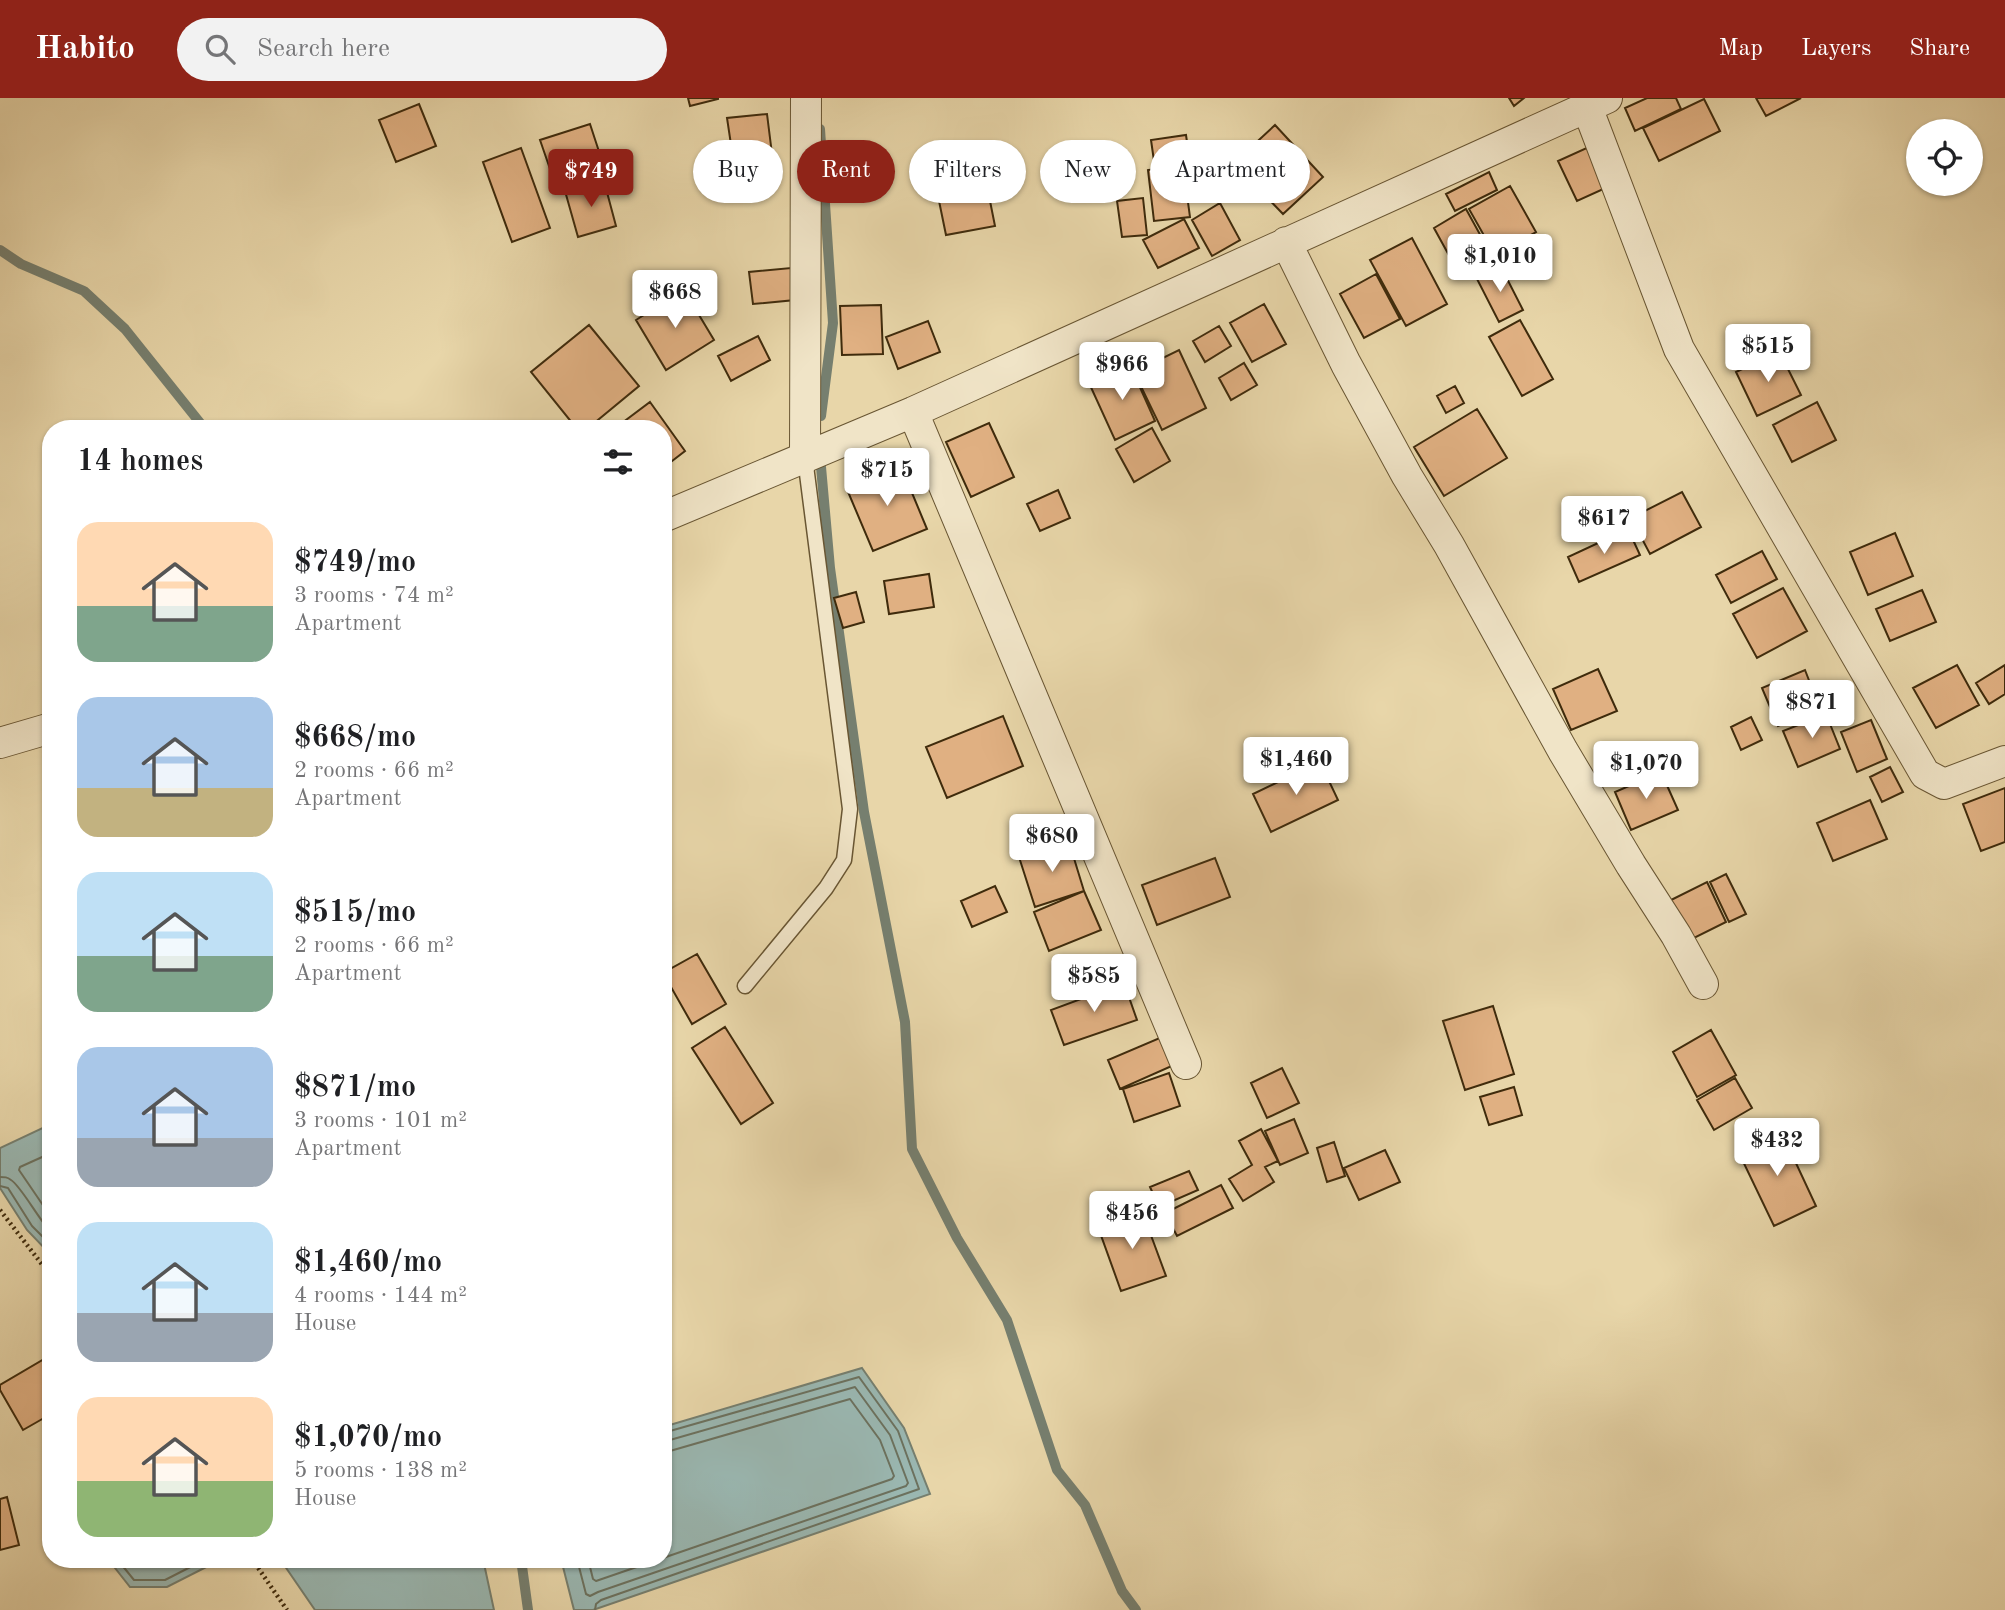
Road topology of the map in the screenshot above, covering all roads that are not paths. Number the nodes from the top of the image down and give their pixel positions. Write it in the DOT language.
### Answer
graph roads {
  1 [pos="806,98"];
  2 [pos="1597,102"];
  3 [pos="1286,242"];
  4 [pos="913,412"];
  5 [pos="805,458"];
  6 [pos="672,513"];
  7 [pos="42,731"];
  8 [pos="0,743"];
  9 [pos="2005,761"];
  10 [pos="1703,984"];
  11 [pos="745,986"];
  12 [pos="1186,1065"];
  1 -- 5 [label="street"];
  2 -- 3 [label="street"];
  2 -- 9 [label="street"];
  3 -- 4 [label="street"];
  3 -- 10 [label="street"];
  4 -- 5 [label="street"];
  4 -- 12 [label="street"];
  5 -- 6 [label="street"];
  5 -- 11 [label="lane"];
  7 -- 8 [label="street"];
}
